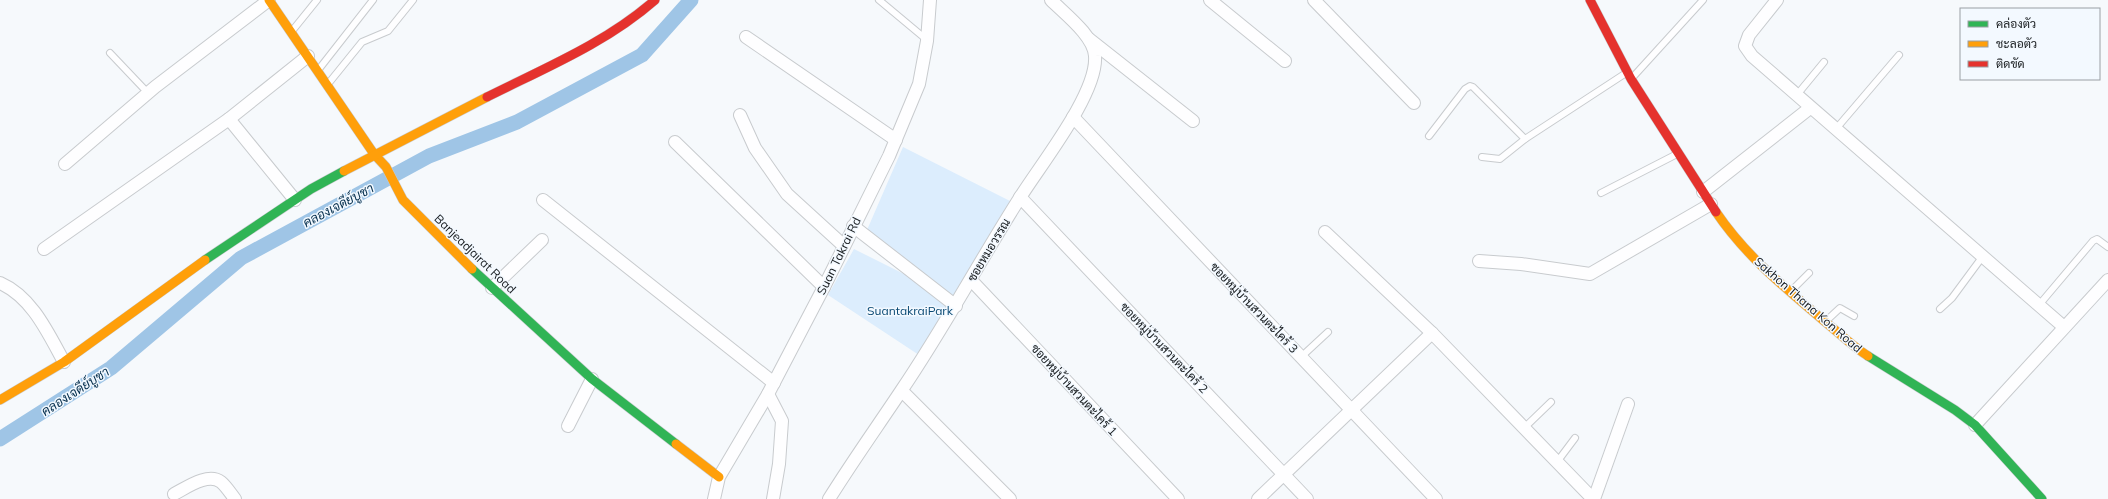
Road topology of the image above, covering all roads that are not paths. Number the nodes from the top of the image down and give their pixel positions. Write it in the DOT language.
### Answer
graph roads {
  1 [pos="269,0"];
  2 [pos="317,0"];
  3 [pos="373,0"];
  4 [pos="413,0"];
  5 [pos="655,0"];
  6 [pos="879,0"];
  7 [pos="930,0"];
  8 [pos="1051,0"];
  9 [pos="1210,0"];
  10 [pos="1314,0"];
  11 [pos="1590,0"];
  12 [pos="1703,0"];
  13 [pos="1776,0"];
  14 [pos="291,32"];
  15 [pos="746,37"];
  16 [pos="1089,38"];
  17 [pos="928,41"];
  18 [pos="110,53"];
  19 [pos="308,56"];
  20 [pos="1899,56"];
  21 [pos="1285,62"];
  22 [pos="1824,62"];
  23 [pos="318,71"];
  24 [pos="1629,75"];
  25 [pos="327,85"];
  26 [pos="148,93"];
  27 [pos="1796,96"];
  28 [pos="1414,104"];
  29 [pos="1810,108"];
  30 [pos="740,115"];
  31 [pos="1073,117"];
  32 [pos="229,119"];
  33 [pos="1193,121"];
  34 [pos="1835,130"];
  35 [pos="1429,136"];
  36 [pos="896,140"];
  37 [pos="1525,140"];
  38 [pos="675,142"];
  39 [pos="374,154"];
  40 [pos="1678,154"];
  41 [pos="1482,157"];
  42 [pos="65,164"];
  43 [pos="1703,192"];
  44 [pos="1601,193"];
  45 [pos="1020,197"];
  46 [pos="295,200"];
  47 [pos="543,200"];
  48 [pos="1711,204"];
  49 [pos="853,226"];
  50 [pos="1325,232"];
  51 [pos="542,240"];
  52 [pos="844,246"];
  53 [pos="2108,247"];
  54 [pos="44,249"];
  55 [pos="1983,256"];
  56 [pos="1479,261"];
  57 [pos="1809,273"];
  58 [pos="971,280"];
  59 [pos="2108,280"];
  60 [pos="0,283"];
  61 [pos="824,287"];
  62 [pos="492,288"];
  63 [pos="1790,292"];
  64 [pos="2039,305"];
  65 [pos="956,306"];
  66 [pos="1940,310"];
  67 [pos="1854,316"];
  68 [pos="1825,322"];
  69 [pos="2064,328"];
  70 [pos="1328,332"];
  71 [pos="1432,333"];
  72 [pos="1301,357"];
  73 [pos="64,362"];
  74 [pos="592,379"];
  75 [pos="774,383"];
  76 [pos="902,391"];
  77 [pos="768,394"];
  78 [pos="0,400"];
  79 [pos="1551,402"];
  80 [pos="1628,404"];
  81 [pos="1350,410"];
  82 [pos="1974,425"];
  83 [pos="568,426"];
  84 [pos="1524,428"];
  85 [pos="1575,438"];
  86 [pos="1556,462"];
  87 [pos="1284,475"];
  88 [pos="719,477"];
  89 [pos="174,494"];
  90 [pos="834,497"];
  91 [pos="235,499"];
  92 [pos="714,499"];
  93 [pos="772,499"];
  94 [pos="1010,499"];
  95 [pos="1178,499"];
  96 [pos="1258,499"];
  97 [pos="1308,499"];
  98 [pos="1436,499"];
  99 [pos="1593,499"];
  100 [pos="2042,499"];
  1 -- 14 [label="street, Banjeadjairat Road"];
  1 -- 26 [label="street"];
  2 -- 14 [label="lane"];
  3 -- 23 [label="lane"];
  4 -- 25 [label="lane"];
  5 -- 39 [label="street"];
  6 -- 17 [label="lane"];
  7 -- 17 [label="street, Suan Takrai Rd"];
  8 -- 16 [label="street, ซอยหมอวรรณ"];
  9 -- 21 [label="street"];
  10 -- 28 [label="street"];
  11 -- 24 [label="street, Sakhon Thana Kon Road"];
  12 -- 24 [label="lane"];
  13 -- 27 [label="street"];
  14 -- 19 [label="street, Banjeadjairat Road"];
  15 -- 36 [label="street"];
  16 -- 31 [label="street, ซอยหมอวรรณ"];
  16 -- 33 [label="street"];
  17 -- 36 [label="street, Suan Takrai Rd"];
  18 -- 26 [label="lane"];
  19 -- 23 [label="street, Banjeadjairat Road"];
  19 -- 32 [label="street"];
  20 -- 34 [label="lane"];
  22 -- 27 [label="lane"];
  23 -- 25 [label="street, Banjeadjairat Road"];
  24 -- 37 [label="lane"];
  24 -- 40 [label="street, Sakhon Thana Kon Road"];
  25 -- 39 [label="street, Banjeadjairat Road"];
  26 -- 42 [label="street"];
  27 -- 29 [label="street"];
  29 -- 34 [label="street"];
  29 -- 43 [label="street"];
  30 -- 52 [label="street"];
  31 -- 45 [label="street, ซอยหมอวรรณ"];
  31 -- 72 [label="street, ซอยหมู่บ้านสวนตะไคร้ 3"];
  32 -- 46 [label="street"];
  32 -- 54 [label="street"];
  34 -- 55 [label="street"];
  35 -- 37 [label="lane"];
  36 -- 49 [label="street, Suan Takrai Rd"];
  37 -- 41 [label="lane"];
  38 -- 61 [label="street"];
  39 -- 46 [label="street"];
  39 -- 62 [label="street, Banjeadjairat Road"];
  40 -- 43 [label="street, Sakhon Thana Kon Road"];
  40 -- 44 [label="lane"];
  43 -- 48 [label="street, Sakhon Thana Kon Road"];
  45 -- 58 [label="street, ซอยหมอวรรณ"];
  45 -- 87 [label="street, ซอยหมู่บ้านสวนตะไคร้ 2"];
  46 -- 73 [label="street"];
  47 -- 75 [label="street"];
  48 -- 56 [label="street"];
  48 -- 63 [label="street, Sakhon Thana Kon Road"];
  49 -- 52 [label="street, Suan Takrai Rd"];
  49 -- 65 [label="street"];
  50 -- 71 [label="street"];
  51 -- 62 [label="street"];
  52 -- 61 [label="street, Suan Takrai Rd"];
  53 -- 64 [label="lane"];
  55 -- 64 [label="street"];
  55 -- 66 [label="lane"];
  57 -- 63 [label="lane"];
  58 -- 65 [label="street, ซอยหมอวรรณ"];
  58 -- 95 [label="street, ซอยหมู่บ้านสวนตะไคร้ 1"];
  59 -- 69 [label="street"];
  60 -- 73 [label="street"];
  61 -- 75 [label="street, Suan Takrai Rd"];
  62 -- 74 [label="street, Banjeadjairat Road"];
  63 -- 68 [label="street, Sakhon Thana Kon Road"];
  64 -- 69 [label="street"];
  65 -- 76 [label="street, ซอยหมอวรรณ"];
  67 -- 68 [label="lane"];
  68 -- 82 [label="street, Sakhon Thana Kon Road"];
  69 -- 82 [label="street"];
  70 -- 72 [label="lane"];
  71 -- 81 [label="street"];
  71 -- 84 [label="street"];
  72 -- 81 [label="street, ซอยหมู่บ้านสวนตะไคร้ 3"];
  73 -- 78 [label="street"];
  74 -- 83 [label="street"];
  74 -- 88 [label="street, Banjeadjairat Road"];
  75 -- 77 [label="street, Suan Takrai Rd"];
  76 -- 90 [label="street, ซอยหมอวรรณ"];
  76 -- 94 [label="street"];
  77 -- 88 [label="street, Suan Takrai Rd"];
  77 -- 93 [label="street"];
  79 -- 84 [label="lane"];
  80 -- 99 [label="street"];
  81 -- 87 [label="street"];
  81 -- 98 [label="street, ซอยหมู่บ้านสวนตะไคร้ 3"];
  82 -- 100 [label="street, Sakhon Thana Kon Road"];
  84 -- 86 [label="street"];
  85 -- 86 [label="lane"];
  86 -- 99 [label="street"];
  87 -- 96 [label="street"];
  87 -- 97 [label="street, ซอยหมู่บ้านสวนตะไคร้ 2"];
  88 -- 92 [label="street, Suan Takrai Rd"];
  89 -- 91 [label="street"];
}
